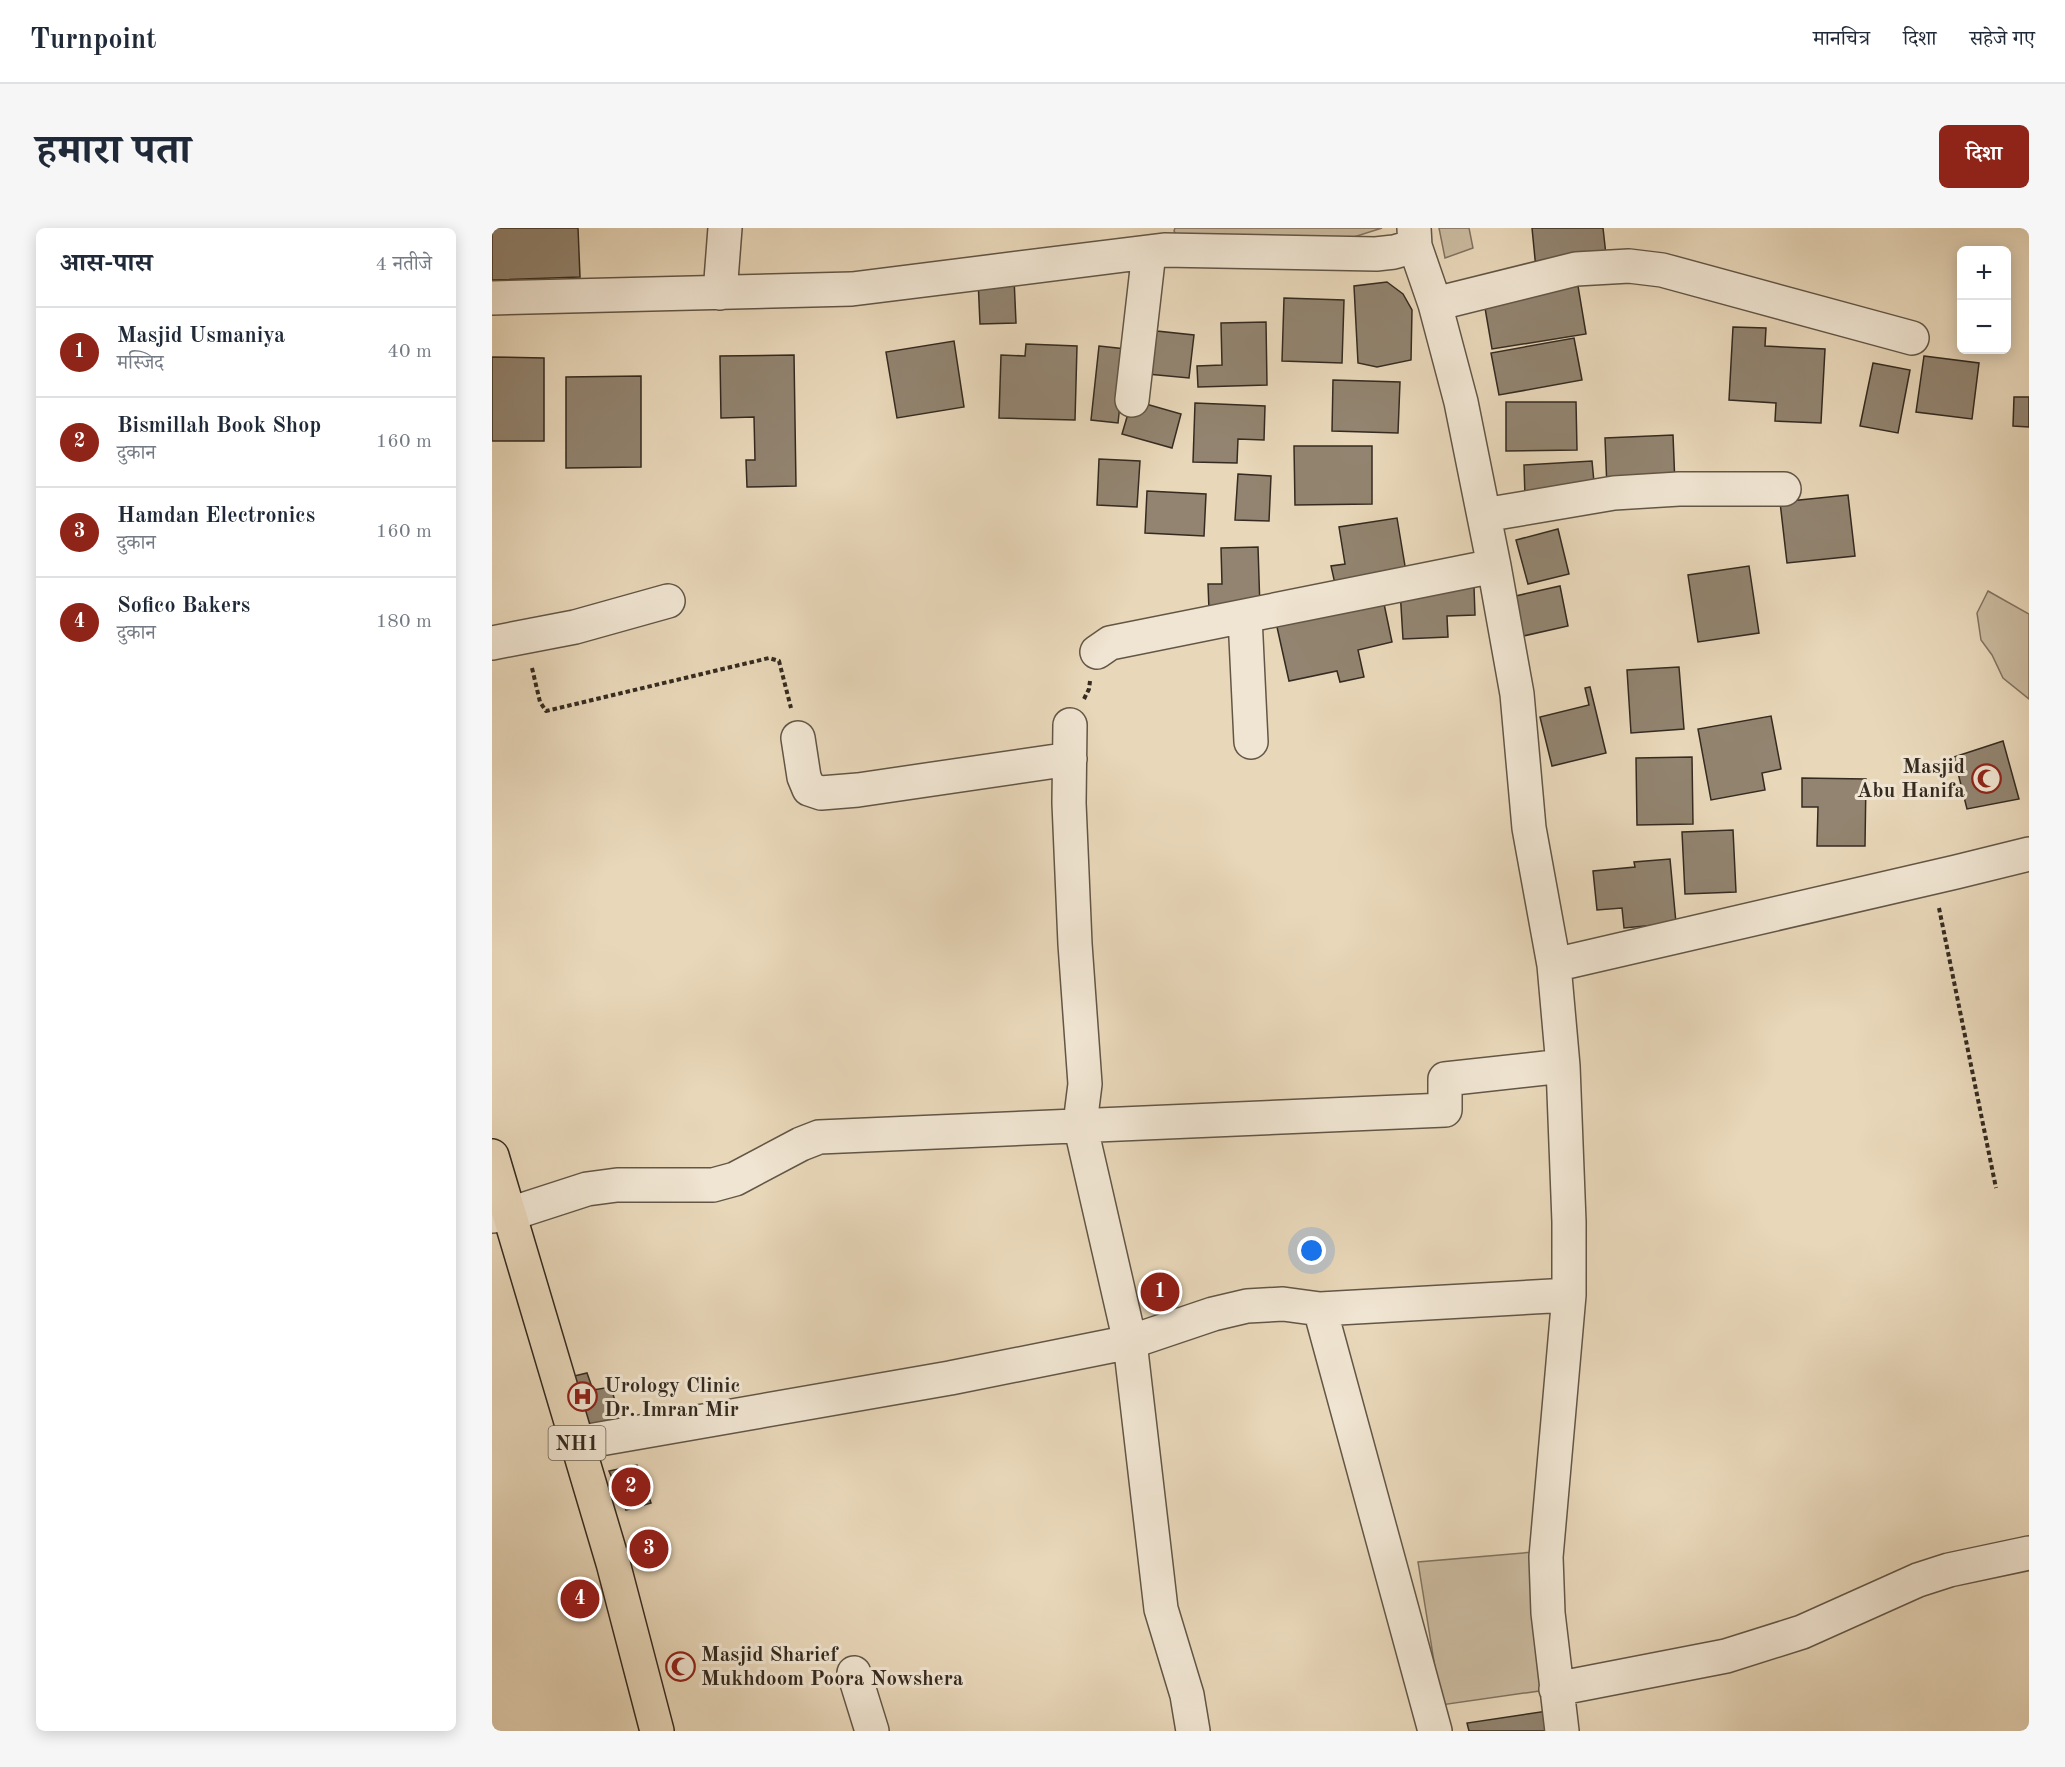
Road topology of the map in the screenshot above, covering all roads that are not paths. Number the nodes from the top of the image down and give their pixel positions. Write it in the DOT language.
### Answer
graph roads {
  1 [pos="725,228"];
  2 [pos="1415,237"];
  3 [pos="1160,244"];
  4 [pos="720,293"];
  5 [pos="492,298"];
  6 [pos="1435,304"];
  7 [pos="1912,338"];
  8 [pos="1132,400"];
  9 [pos="1784,489"];
  10 [pos="1484,515"];
  11 [pos="1494,566"];
  12 [pos="668,601"];
  13 [pos="1245,617"];
  14 [pos="492,643"];
  15 [pos="1097,652"];
  16 [pos="1070,725"];
  17 [pos="798,738"];
  18 [pos="1251,742"];
  19 [pos="1070,759"];
  20 [pos="2029,854"];
  21 [pos="1554,965"];
  22 [pos="1563,1066"];
  23 [pos="1080,1124"];
  24 [pos="492,1156"];
  25 [pos="501,1215"];
  26 [pos="1569,1295"];
  27 [pos="1320,1308"];
  28 [pos="1130,1342"];
  29 [pos="577,1443"];
  30 [pos="2029,1553"];
  31 [pos="854,1673"];
  32 [pos="1556,1689"];
  33 [pos="657,1731"];
  34 [pos="872,1731"];
  35 [pos="1193,1731"];
  36 [pos="1434,1731"];
  37 [pos="1562,1731"];
  1 -- 4 [label="street"];
  2 -- 3 [label="street"];
  2 -- 6 [label="street"];
  3 -- 4 [label="street"];
  3 -- 8 [label="street"];
  4 -- 5 [label="street"];
  6 -- 7 [label="street"];
  6 -- 10 [label="street"];
  9 -- 10 [label="street"];
  10 -- 11 [label="street"];
  11 -- 13 [label="street"];
  11 -- 21 [label="street"];
  12 -- 14 [label="street"];
  13 -- 15 [label="street"];
  13 -- 18 [label="street"];
  16 -- 19 [label="street"];
  17 -- 19 [label="street"];
  19 -- 23 [label="street"];
  20 -- 21 [label="street"];
  21 -- 22 [label="street"];
  22 -- 23 [label="street"];
  22 -- 26 [label="street"];
  23 -- 25 [label="street"];
  23 -- 28 [label="street"];
  24 -- 25 [label="highway, NH1"];
  25 -- 29 [label="highway, NH1"];
  26 -- 27 [label="street"];
  26 -- 32 [label="street"];
  27 -- 28 [label="street"];
  27 -- 36 [label="street"];
  28 -- 29 [label="street"];
  28 -- 35 [label="street"];
  29 -- 33 [label="highway, NH1"];
  30 -- 32 [label="street"];
  31 -- 34 [label="street"];
  32 -- 37 [label="street"];
}
